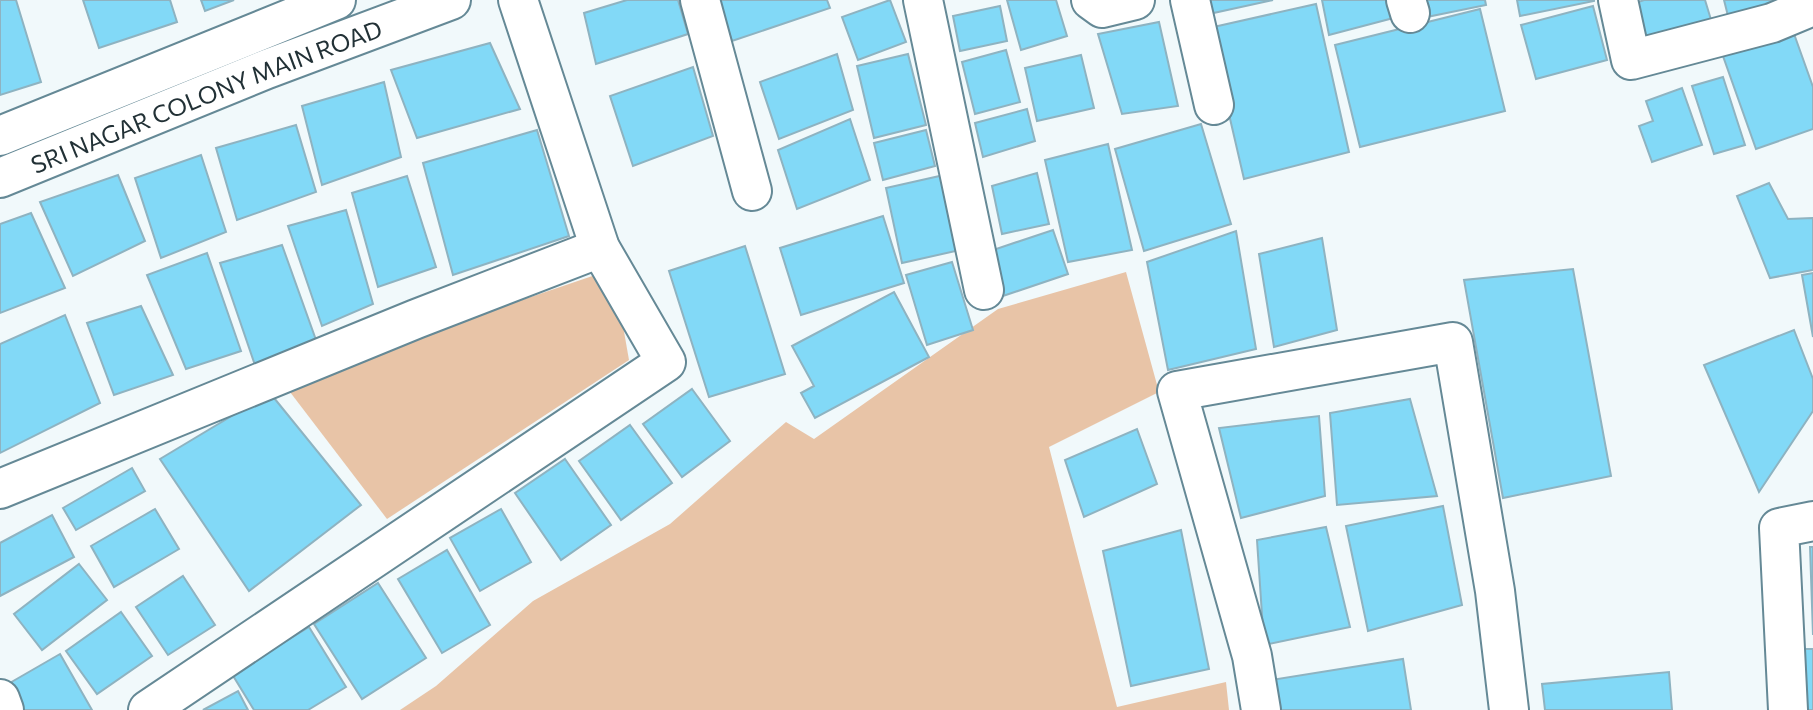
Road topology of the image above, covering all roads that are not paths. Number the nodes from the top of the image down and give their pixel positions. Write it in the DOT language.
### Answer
graph roads {
  1 [pos="336,0"];
  2 [pos="452,0"];
  3 [pos="518,0"];
  4 [pos="700,0"];
  5 [pos="923,0"];
  6 [pos="1091,0"];
  7 [pos="1135,0"];
  8 [pos="1190,0"];
  9 [pos="1618,0"];
  10 [pos="1808,11"];
  11 [pos="1214,105"];
  12 [pos="0,136"];
  13 [pos="0,178"];
  14 [pos="752,191"];
  15 [pos="600,248"];
  16 [pos="984,290"];
  17 [pos="0,489"];
  18 [pos="1813,521"];
  19 [pos="0,699"];
  20 [pos="4,710"];
  21 [pos="148,710"];
  22 [pos="1261,710"];
  23 [pos="1509,710"];
  24 [pos="1788,710"];
  1 -- 12 [label="street, SRI NAGAR COLONY MAIN ROAD"];
  2 -- 13 [label="street, SRI NAGAR COLONY MAIN ROAD"];
  3 -- 15 [label="street"];
  4 -- 14 [label="street"];
  5 -- 16 [label="street"];
  6 -- 7 [label="street"];
  8 -- 11 [label="street"];
  9 -- 10 [label="street"];
  15 -- 17 [label="street"];
  15 -- 21 [label="street"];
  18 -- 24 [label="street"];
  19 -- 20 [label="street"];
  22 -- 23 [label="street"];
}
